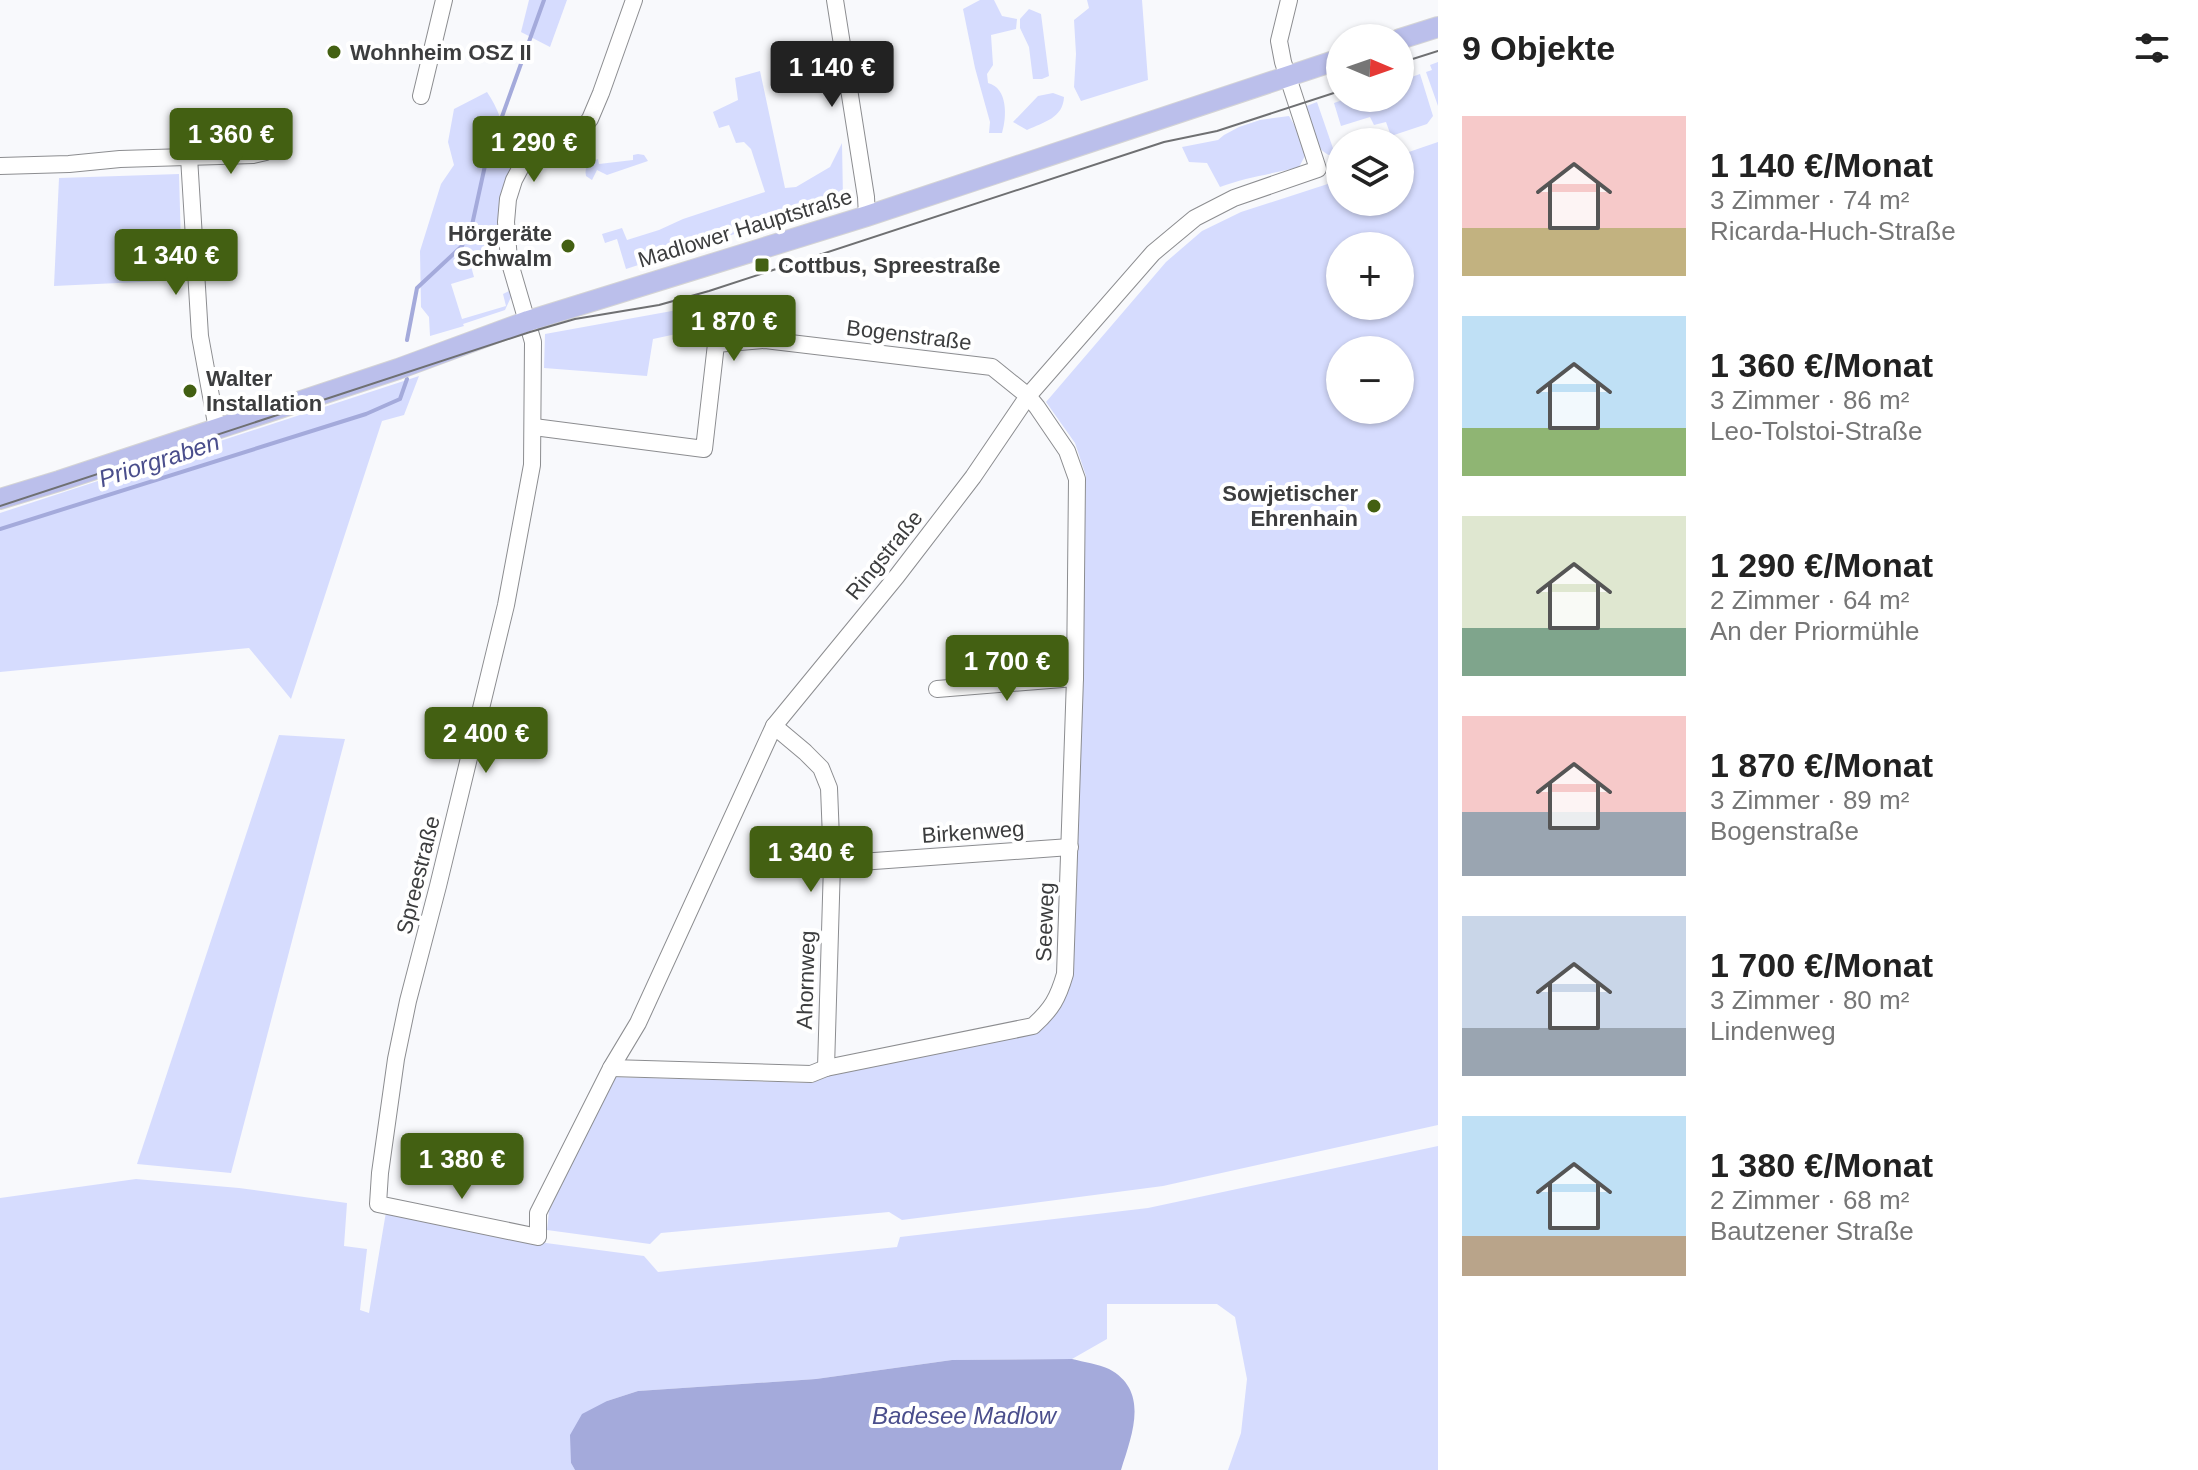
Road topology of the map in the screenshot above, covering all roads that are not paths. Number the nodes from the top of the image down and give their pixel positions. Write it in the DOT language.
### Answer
graph roads {
  1 [pos="444,0"];
  2 [pos="634,0"];
  3 [pos="835,0"];
  4 [pos="1289,0"];
  5 [pos="1438,27"];
  6 [pos="1414,35"];
  7 [pos="1326,64"];
  8 [pos="1288,77"];
  9 [pos="421,96"];
  10 [pos="266,152"];
  11 [pos="189,157"];
  12 [pos="0,166"];
  13 [pos="867,216"];
  14 [pos="528,321"];
  15 [pos="1028,396"];
  16 [pos="534,427"];
  17 [pos="217,429"];
  18 [pos="0,499"];
  19 [pos="1075,678"];
  20 [pos="937,689"];
  21 [pos="774,726"];
  22 [pos="1070,847"];
  23 [pos="832,864"];
  24 [pos="611,1068"];
  25 [pos="826,1068"];
  26 [pos="538,1237"];
  1 -- 9 [label="street"];
  2 -- 14 [label="street, Spreestraße"];
  3 -- 13 [label="street"];
  4 -- 8 [label="street, Ringstraße"];
  5 -- 6 [label="main road"];
  7 -- 8 [label="main road, Madlower Hauptstraße"];
  8 -- 13 [label="main road, Madlower Hauptstraße"];
  8 -- 15 [label="street, Ringstraße"];
  10 -- 11 [label="street"];
  11 -- 12 [label="street"];
  11 -- 17 [label="street"];
  13 -- 14 [label="main road, Madlower Hauptstraße"];
  14 -- 16 [label="street, Spreestraße"];
  14 -- 17 [label="main road, Madlower Hauptstraße"];
  15 -- 16 [label="street, Bogenstraße"];
  15 -- 19 [label="street, Seeweg"];
  15 -- 21 [label="street, Ringstraße"];
  16 -- 26 [label="street, Spreestraße"];
  17 -- 18 [label="main road, Madlower Hauptstraße"];
  19 -- 20 [label="street"];
  19 -- 22 [label="street, Seeweg"];
  21 -- 23 [label="street, Ahornweg"];
  21 -- 24 [label="street, Ringstraße"];
  22 -- 23 [label="street, Birkenweg"];
  22 -- 25 [label="street, Seeweg"];
  23 -- 25 [label="street, Ahornweg"];
  24 -- 25 [label="street, Seeweg"];
  24 -- 26 [label="street, Ringstraße"];
}
